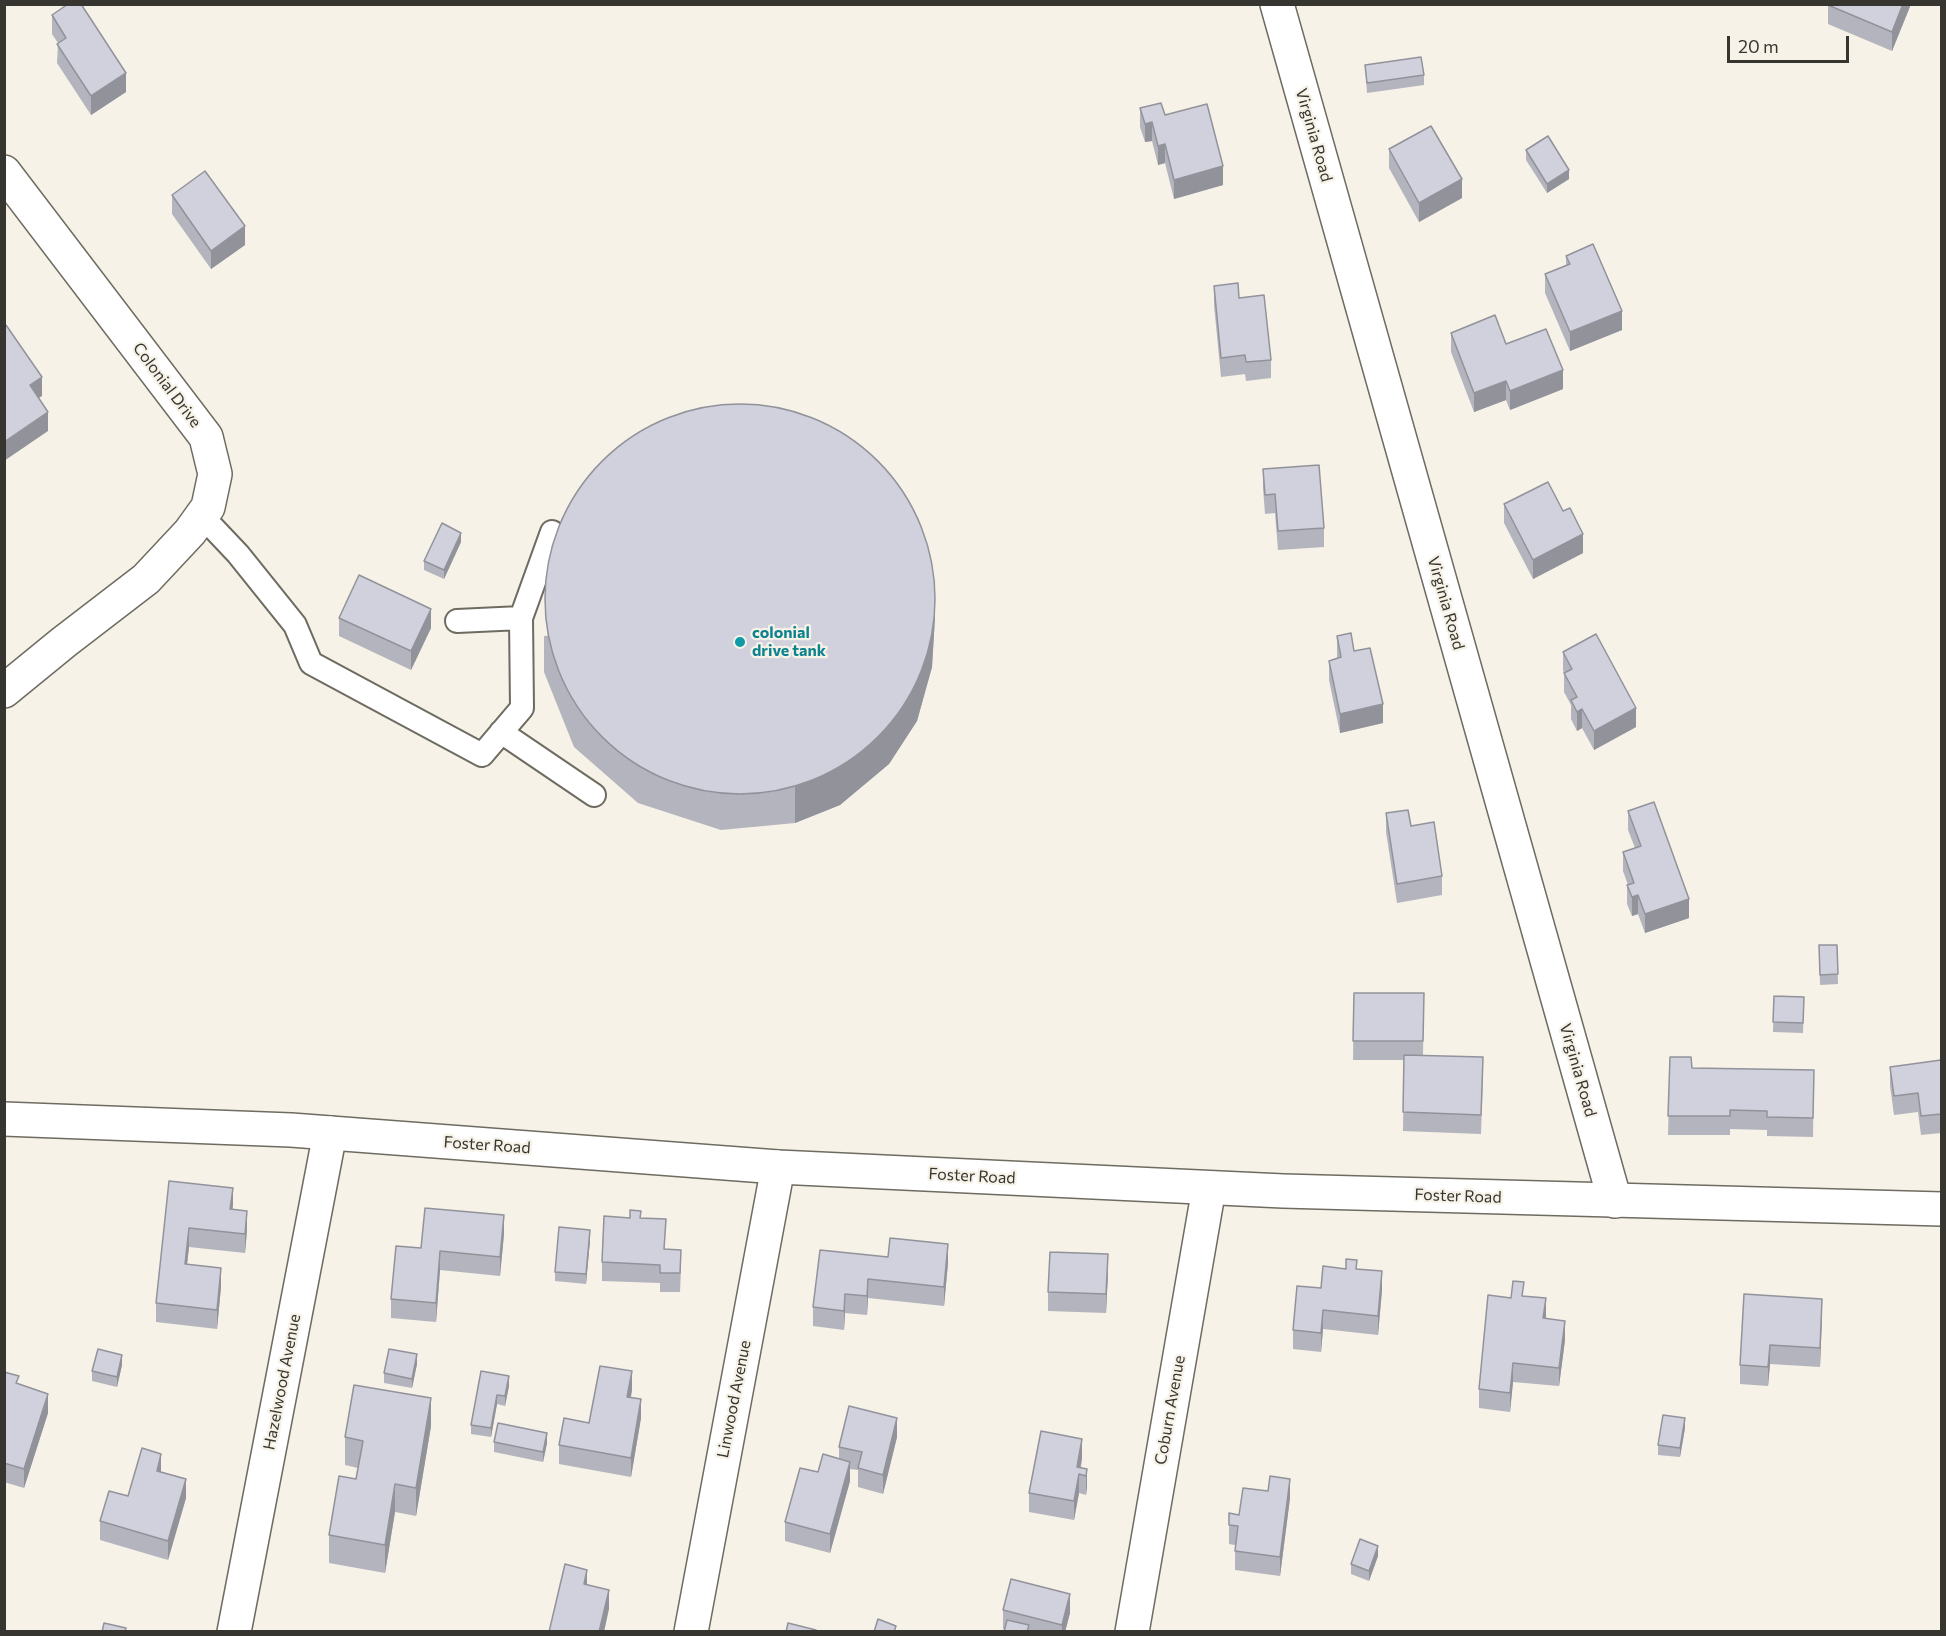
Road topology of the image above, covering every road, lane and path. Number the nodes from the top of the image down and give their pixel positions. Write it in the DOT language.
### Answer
graph roads {
  1 [pos="1277,4"];
  2 [pos="4,172"];
  3 [pos="202,516"];
  4 [pos="552,532"];
  5 [pos="521,618"];
  6 [pos="457,621"];
  7 [pos="4,692"];
  8 [pos="501,732"];
  9 [pos="594,795"];
  10 [pos="4,1119"];
  11 [pos="330,1133"];
  12 [pos="778,1167"];
  13 [pos="1209,1188"];
  14 [pos="1615,1201"];
  15 [pos="1941,1209"];
  16 [pos="234,1632"];
  17 [pos="690,1632"];
  18 [pos="1132,1632"];
  1 -- 14 [label="street, Virginia Road"];
  2 -- 3 [label="street, Colonial Drive"];
  3 -- 7 [label="street, Colonial Drive"];
  3 -- 8 [label="lane"];
  4 -- 5 [label="lane"];
  5 -- 6 [label="lane"];
  5 -- 8 [label="lane"];
  8 -- 9 [label="lane"];
  10 -- 11 [label="street, Foster Road"];
  11 -- 12 [label="street, Foster Road"];
  11 -- 16 [label="street, Hazelwood Avenue"];
  12 -- 13 [label="street, Foster Road"];
  12 -- 17 [label="street, Linwood Avenue"];
  13 -- 14 [label="street, Foster Road"];
  13 -- 18 [label="street, Coburn Avenue"];
  14 -- 15 [label="street, Foster Road"];
}
